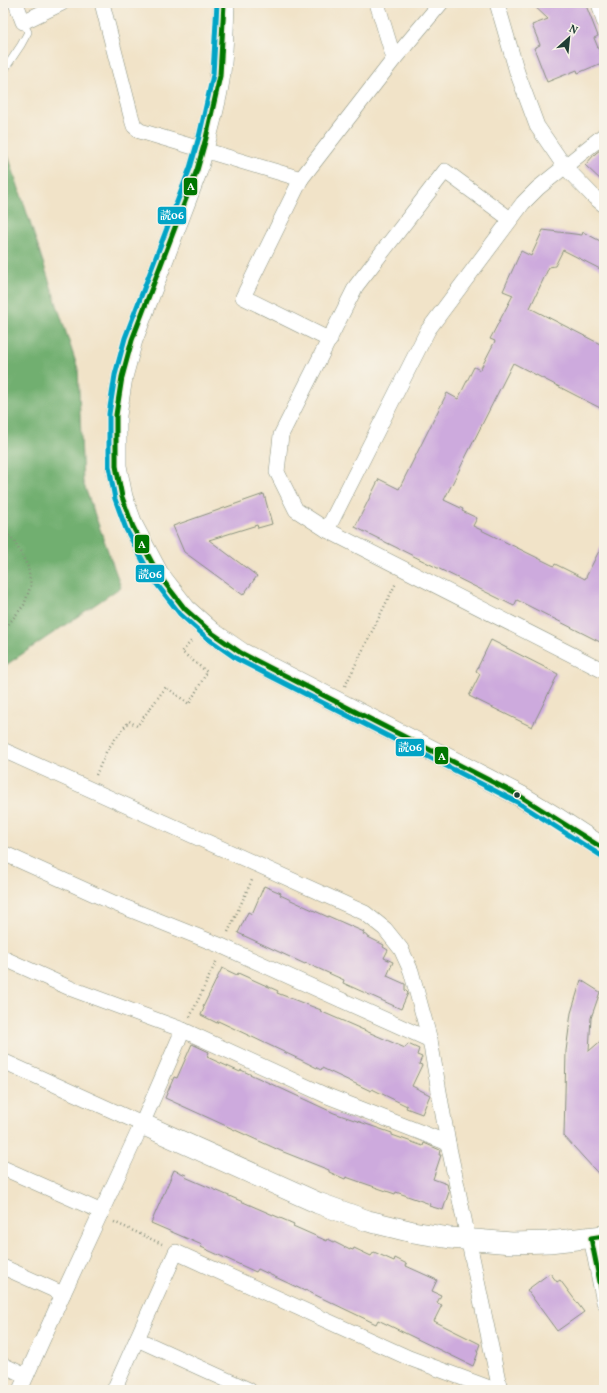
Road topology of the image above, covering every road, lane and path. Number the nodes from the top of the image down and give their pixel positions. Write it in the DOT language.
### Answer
graph roads {
  1 [pos="16,3"];
  2 [pos="62,3"];
  3 [pos="102,3"];
  4 [pos="224,3"];
  5 [pos="377,3"];
  6 [pos="441,3"];
  7 [pos="497,3"];
  8 [pos="599,3"];
  9 [pos="604,21"];
  10 [pos="23,22"];
  11 [pos="394,59"];
  12 [pos="3,72"];
  13 [pos="604,135"];
  14 [pos="203,150"];
  15 [pos="565,167"];
  16 [pos="301,179"];
  17 [pos="604,205"];
  18 [pos="510,220"];
  19 [pos="330,340"];
  20 [pos="3,530"];
  21 [pos="327,530"];
  22 [pos="403,569"];
  23 [pos="3,631"];
  24 [pos="192,639"];
  25 [pos="604,671"];
  26 [pos="345,686"];
  27 [pos="3,750"];
  28 [pos="92,789"];
  29 [pos="604,848"];
  30 [pos="3,853"];
  31 [pos="246,895"];
  32 [pos="227,936"];
  33 [pos="3,958"];
  34 [pos="212,971"];
  35 [pos="183,1030"];
  36 [pos="430,1040"];
  37 [pos="3,1062"];
  38 [pos="142,1124"];
  39 [pos="448,1143"];
  40 [pos="3,1168"];
  41 [pos="102,1212"];
  42 [pos="598,1237"];
  43 [pos="469,1240"];
  44 [pos="176,1252"];
  45 [pos="3,1267"];
  46 [pos="63,1294"];
  47 [pos="604,1302"];
  48 [pos="137,1339"];
  49 [pos="3,1365"];
  50 [pos="26,1376"];
  51 [pos="20,1390"];
  52 [pos="114,1390"];
  53 [pos="249,1390"];
  54 [pos="495,1390"];
  55 [pos="500,1390"];
  1 -- 10 [label="street"];
  2 -- 10 [label="street"];
  3 -- 14 [label="street"];
  4 -- 14 [label="street"];
  5 -- 11 [label="street"];
  6 -- 11 [label="street"];
  7 -- 15 [label="street"];
  8 -- 9 [label="street"];
  10 -- 12 [label="lane"];
  11 -- 16 [label="street"];
  13 -- 15 [label="street"];
  14 -- 16 [label="street"];
  14 -- 29 [label="street"];
  15 -- 17 [label="street"];
  15 -- 18 [label="street"];
  16 -- 19 [label="street"];
  18 -- 19 [label="street"];
  18 -- 21 [label="street"];
  19 -- 21 [label="street"];
  20 -- 23 [label="path"];
  21 -- 22 [label="street"];
  22 -- 25 [label="street"];
  22 -- 26 [label="path"];
  24 -- 28 [label="path"];
  27 -- 28 [label="street"];
  28 -- 36 [label="street"];
  30 -- 36 [label="street"];
  31 -- 32 [label="path"];
  33 -- 35 [label="street"];
  34 -- 35 [label="path"];
  35 -- 38 [label="street"];
  35 -- 39 [label="street"];
  36 -- 39 [label="street"];
  37 -- 38 [label="street"];
  38 -- 41 [label="street"];
  38 -- 43 [label="street"];
  39 -- 43 [label="street"];
  40 -- 41 [label="street"];
  41 -- 44 [label="path"];
  41 -- 46 [label="street"];
  42 -- 43 [label="street"];
  42 -- 47 [label="street"];
  43 -- 55 [label="street"];
  44 -- 48 [label="street"];
  44 -- 54 [label="street"];
  45 -- 46 [label="street"];
  46 -- 50 [label="street"];
  48 -- 52 [label="street"];
  48 -- 53 [label="street"];
  49 -- 50 [label="street"];
  50 -- 51 [label="street"];
}
